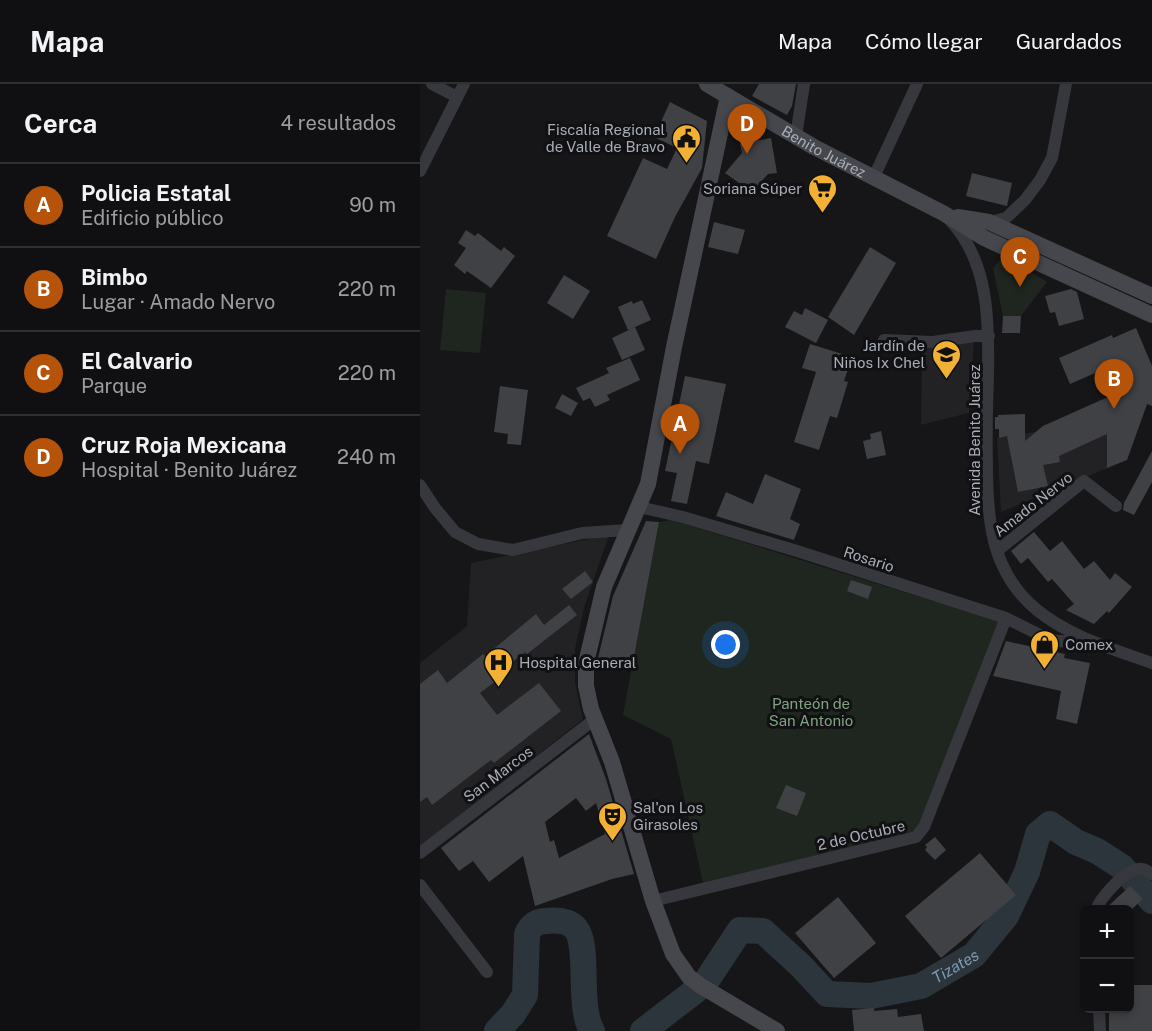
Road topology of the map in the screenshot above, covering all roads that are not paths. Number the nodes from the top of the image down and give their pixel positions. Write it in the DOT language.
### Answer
graph roads {
  1 [pos="432,84"];
  2 [pos="464,84"];
  3 [pos="707,84"];
  4 [pos="804,84"];
  5 [pos="917,84"];
  6 [pos="1066,84"];
  7 [pos="728,96"];
  8 [pos="457,97"];
  9 [pos="796,136"];
  10 [pos="420,171"];
  11 [pos="873,179"];
  12 [pos="942,213"];
  13 [pos="989,222"];
  14 [pos="1152,296"];
  15 [pos="1152,315"];
  16 [pos="989,336"];
  17 [pos="884,340"];
  18 [pos="420,484"];
  19 [pos="1116,506"];
  20 [pos="639,507"];
  21 [pos="628,530"];
  22 [pos="997,551"];
  23 [pos="1006,618"];
  24 [pos="1087,639"];
  25 [pos="1152,663"];
  26 [pos="595,719"];
  27 [pos="420,853"];
  28 [pos="1152,873"];
  29 [pos="420,885"];
  30 [pos="653,901"];
  31 [pos="1098,905"];
  32 [pos="487,972"];
  33 [pos="1099,1013"];
  34 [pos="777,1031"];
  35 [pos="1100,1031"];
  1 -- 8 [label="street"];
  2 -- 8 [label="street"];
  3 -- 7 [label="main road, Benito Juárez"];
  4 -- 9 [label="street"];
  5 -- 11 [label="street"];
  6 -- 13 [label="street"];
  7 -- 9 [label="main road, Benito Juárez"];
  7 -- 20 [label="main road"];
  8 -- 10 [label="street"];
  9 -- 11 [label="main road, Benito Juárez"];
  11 -- 12 [label="main road, Benito Juárez"];
  12 -- 13 [label="main road"];
  12 -- 15 [label="main road"];
  12 -- 16 [label="street, Avenida Benito Juárez"];
  13 -- 14 [label="main road"];
  16 -- 17 [label="street"];
  16 -- 22 [label="street, Avenida Benito Juárez"];
  18 -- 21 [label="street"];
  19 -- 22 [label="street, Amado Nervo"];
  20 -- 21 [label="main road"];
  20 -- 23 [label="street, Rosario"];
  21 -- 26 [label="main road"];
  22 -- 24 [label="street, Avenida Benito Juárez"];
  23 -- 24 [label="street, Rosario"];
  23 -- 30 [label="street, 2 de Octubre"];
  24 -- 25 [label="street, Avenida Benito Juárez"];
  26 -- 27 [label="street, San Marcos"];
  26 -- 30 [label="main road"];
  28 -- 31 [label="street"];
  29 -- 32 [label="street"];
  30 -- 34 [label="main road"];
  33 -- 35 [label="street"];
}
